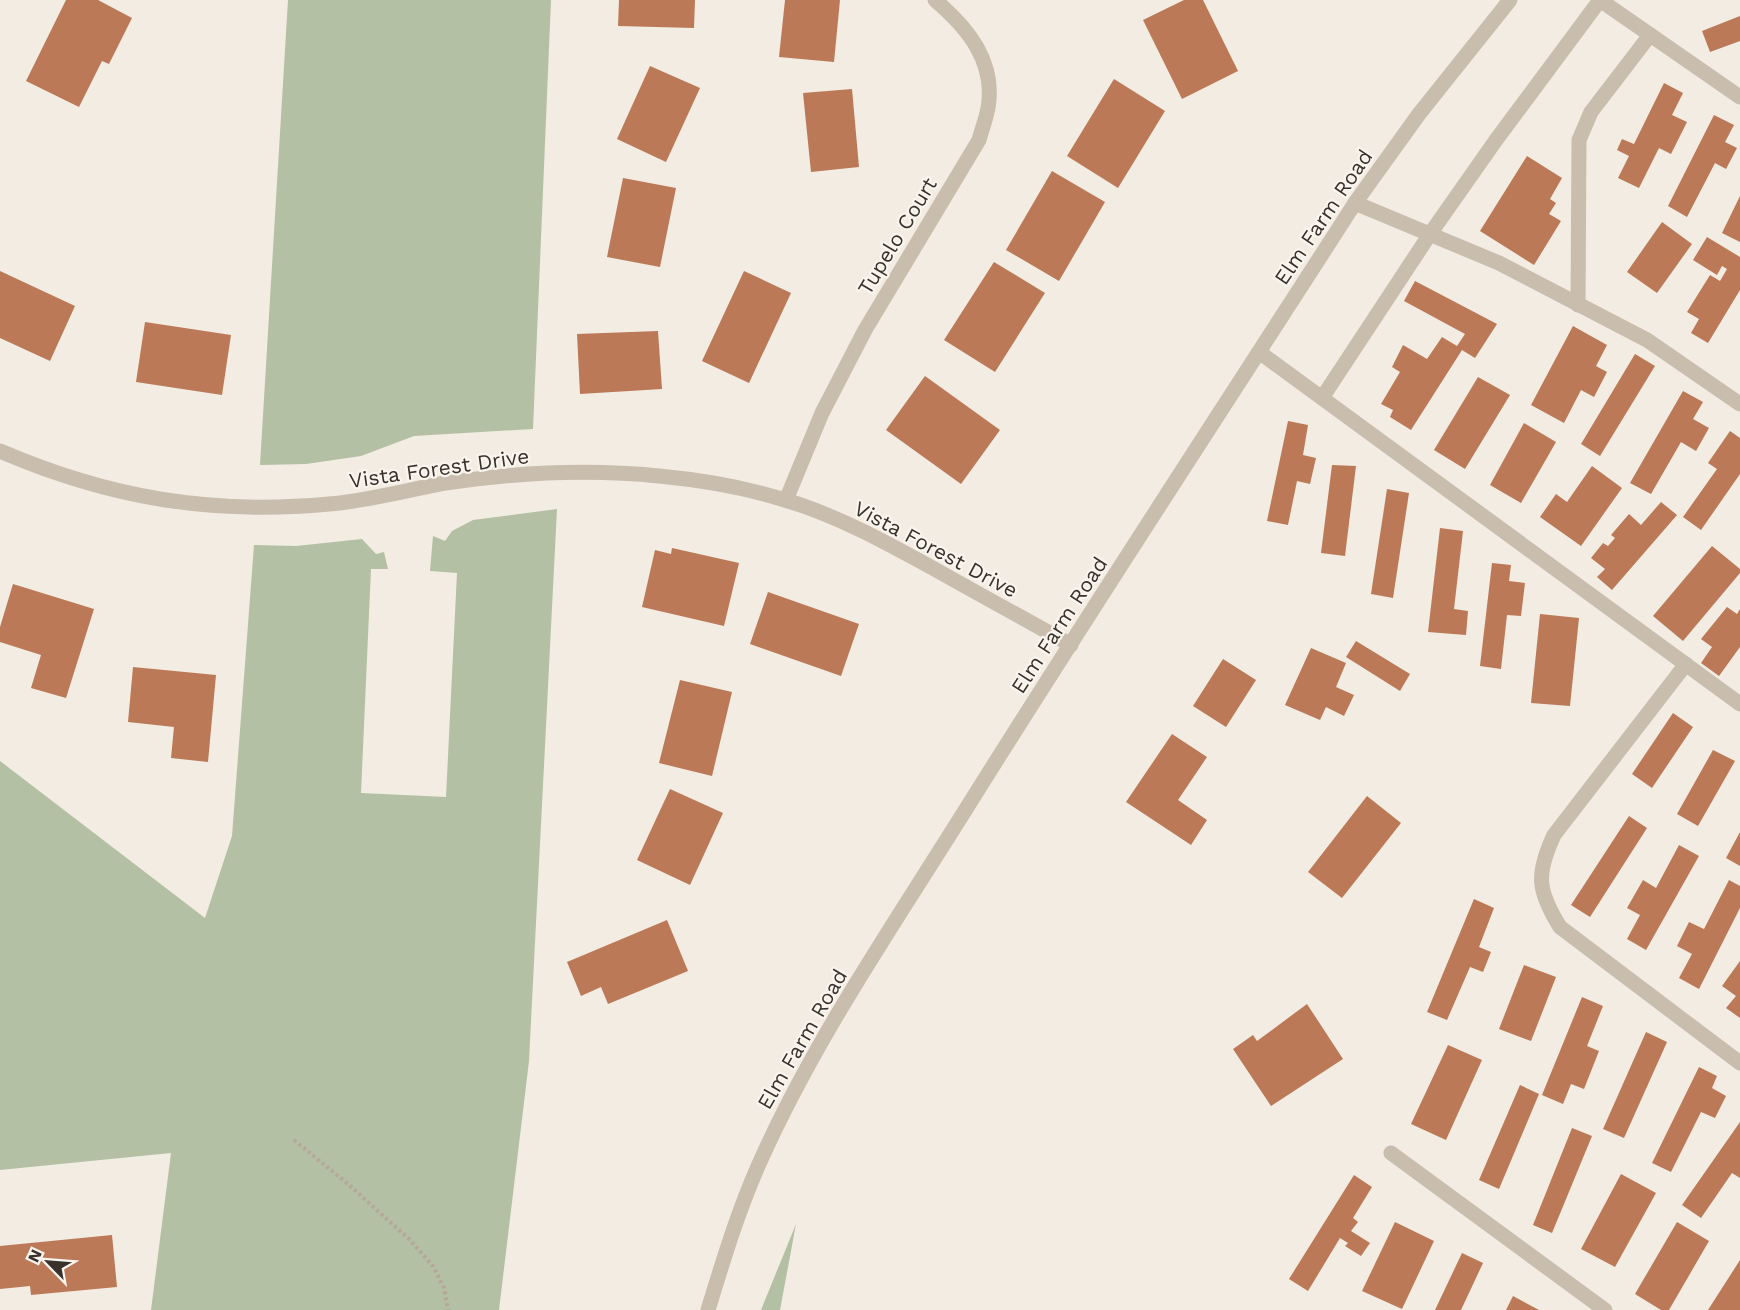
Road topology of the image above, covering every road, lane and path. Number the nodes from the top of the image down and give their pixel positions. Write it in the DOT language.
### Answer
graph roads {
  1 [pos="935,0"];
  2 [pos="1510,0"];
  3 [pos="1600,0"];
  4 [pos="1650,35"];
  5 [pos="1740,97"];
  6 [pos="1355,202"];
  7 [pos="1430,234"];
  8 [pos="1578,305"];
  9 [pos="1259,352"];
  10 [pos="1322,398"];
  11 [pos="1740,404"];
  12 [pos="0,451"];
  13 [pos="786,500"];
  14 [pos="1071,645"];
  15 [pos="1686,664"];
  16 [pos="1740,704"];
  17 [pos="1740,1063"];
  18 [pos="294,1140"];
  19 [pos="1391,1153"];
  20 [pos="448,1310"];
  21 [pos="708,1310"];
  22 [pos="1605,1310"];
  1 -- 13 [label="street, Tupelo Court"];
  2 -- 6 [label="street, Elm Farm Road"];
  3 -- 4 [label="street"];
  3 -- 7 [label="street"];
  4 -- 5 [label="street"];
  4 -- 8 [label="street"];
  6 -- 7 [label="street"];
  6 -- 9 [label="street, Elm Farm Road"];
  7 -- 8 [label="street"];
  7 -- 10 [label="street"];
  8 -- 11 [label="street"];
  9 -- 10 [label="street"];
  9 -- 14 [label="street, Elm Farm Road"];
  10 -- 15 [label="street"];
  12 -- 13 [label="street, Vista Forest Drive"];
  13 -- 14 [label="street, Vista Forest Drive"];
  14 -- 21 [label="street, Elm Farm Road"];
  15 -- 16 [label="street"];
  15 -- 17 [label="street"];
  18 -- 20 [label="path"];
  19 -- 22 [label="street"];
}
